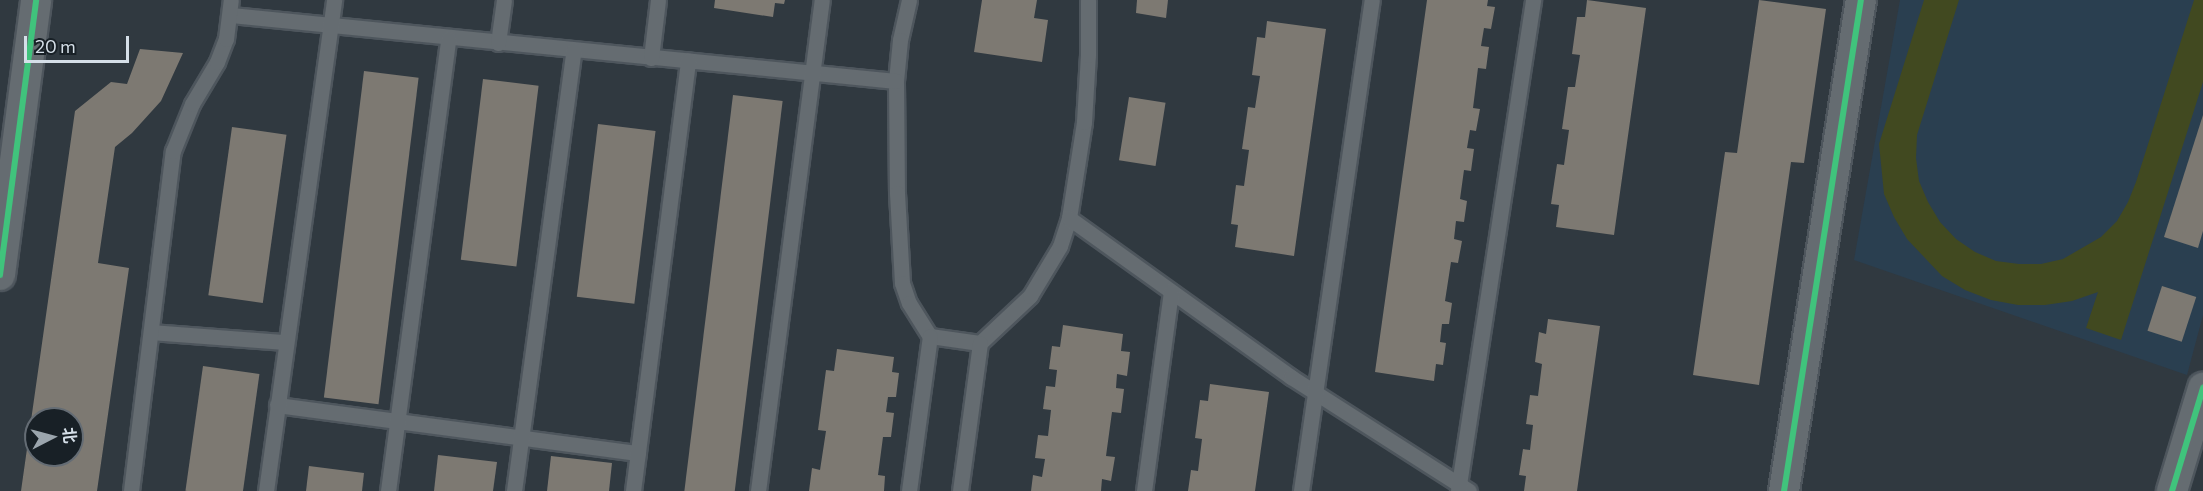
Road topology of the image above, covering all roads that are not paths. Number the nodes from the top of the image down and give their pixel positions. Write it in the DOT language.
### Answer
graph roads {
  1 [pos="36,0"];
  2 [pos="334,0"];
  3 [pos="504,0"];
  4 [pos="658,0"];
  5 [pos="822,0"];
  6 [pos="909,0"];
  7 [pos="1088,0"];
  8 [pos="1372,0"];
  9 [pos="1533,0"];
  10 [pos="1860,0"];
  11 [pos="231,7"];
  12 [pos="330,26"];
  13 [pos="448,39"];
  14 [pos="498,43"];
  15 [pos="574,50"];
  16 [pos="651,58"];
  17 [pos="688,62"];
  18 [pos="813,73"];
  19 [pos="896,81"];
  20 [pos="1069,218"];
  21 [pos="0,275"];
  22 [pos="1171,292"];
  23 [pos="151,332"];
  24 [pos="930,336"];
  25 [pos="285,342"];
  26 [pos="980,343"];
  27 [pos="2203,388"];
  28 [pos="1315,393"];
  29 [pos="277,405"];
  30 [pos="397,421"];
  31 [pos="521,437"];
  32 [pos="638,453"];
  33 [pos="1462,489"];
  34 [pos="131,491"];
  35 [pos="266,491"];
  36 [pos="388,491"];
  37 [pos="514,491"];
  38 [pos="633,491"];
  39 [pos="758,491"];
  40 [pos="909,491"];
  41 [pos="960,491"];
  42 [pos="1144,491"];
  43 [pos="1301,491"];
  44 [pos="1784,491"];
  45 [pos="2172,491"];
  1 -- 21 [label="street"];
  2 -- 12 [label="lane"];
  3 -- 14 [label="lane"];
  4 -- 16 [label="lane"];
  5 -- 18 [label="lane"];
  6 -- 19 [label="lane"];
  7 -- 20 [label="lane"];
  8 -- 28 [label="lane"];
  9 -- 33 [label="lane"];
  10 -- 44 [label="street"];
  11 -- 12 [label="lane"];
  11 -- 23 [label="lane"];
  12 -- 13 [label="lane"];
  12 -- 25 [label="lane"];
  13 -- 14 [label="lane"];
  13 -- 30 [label="lane"];
  14 -- 15 [label="lane"];
  15 -- 16 [label="lane"];
  15 -- 31 [label="lane"];
  16 -- 17 [label="lane"];
  17 -- 18 [label="lane"];
  17 -- 32 [label="lane"];
  18 -- 19 [label="lane"];
  18 -- 39 [label="lane"];
  19 -- 24 [label="lane"];
  20 -- 22 [label="lane"];
  20 -- 26 [label="lane"];
  22 -- 28 [label="lane"];
  22 -- 42 [label="lane"];
  23 -- 25 [label="lane"];
  23 -- 34 [label="lane"];
  24 -- 26 [label="lane"];
  24 -- 40 [label="lane"];
  25 -- 29 [label="lane"];
  26 -- 41 [label="lane"];
  27 -- 45 [label="street"];
  28 -- 33 [label="lane"];
  28 -- 43 [label="lane"];
  29 -- 30 [label="lane"];
  29 -- 35 [label="lane"];
  30 -- 31 [label="lane"];
  30 -- 36 [label="lane"];
  31 -- 32 [label="lane"];
  31 -- 37 [label="lane"];
  32 -- 38 [label="lane"];
}
